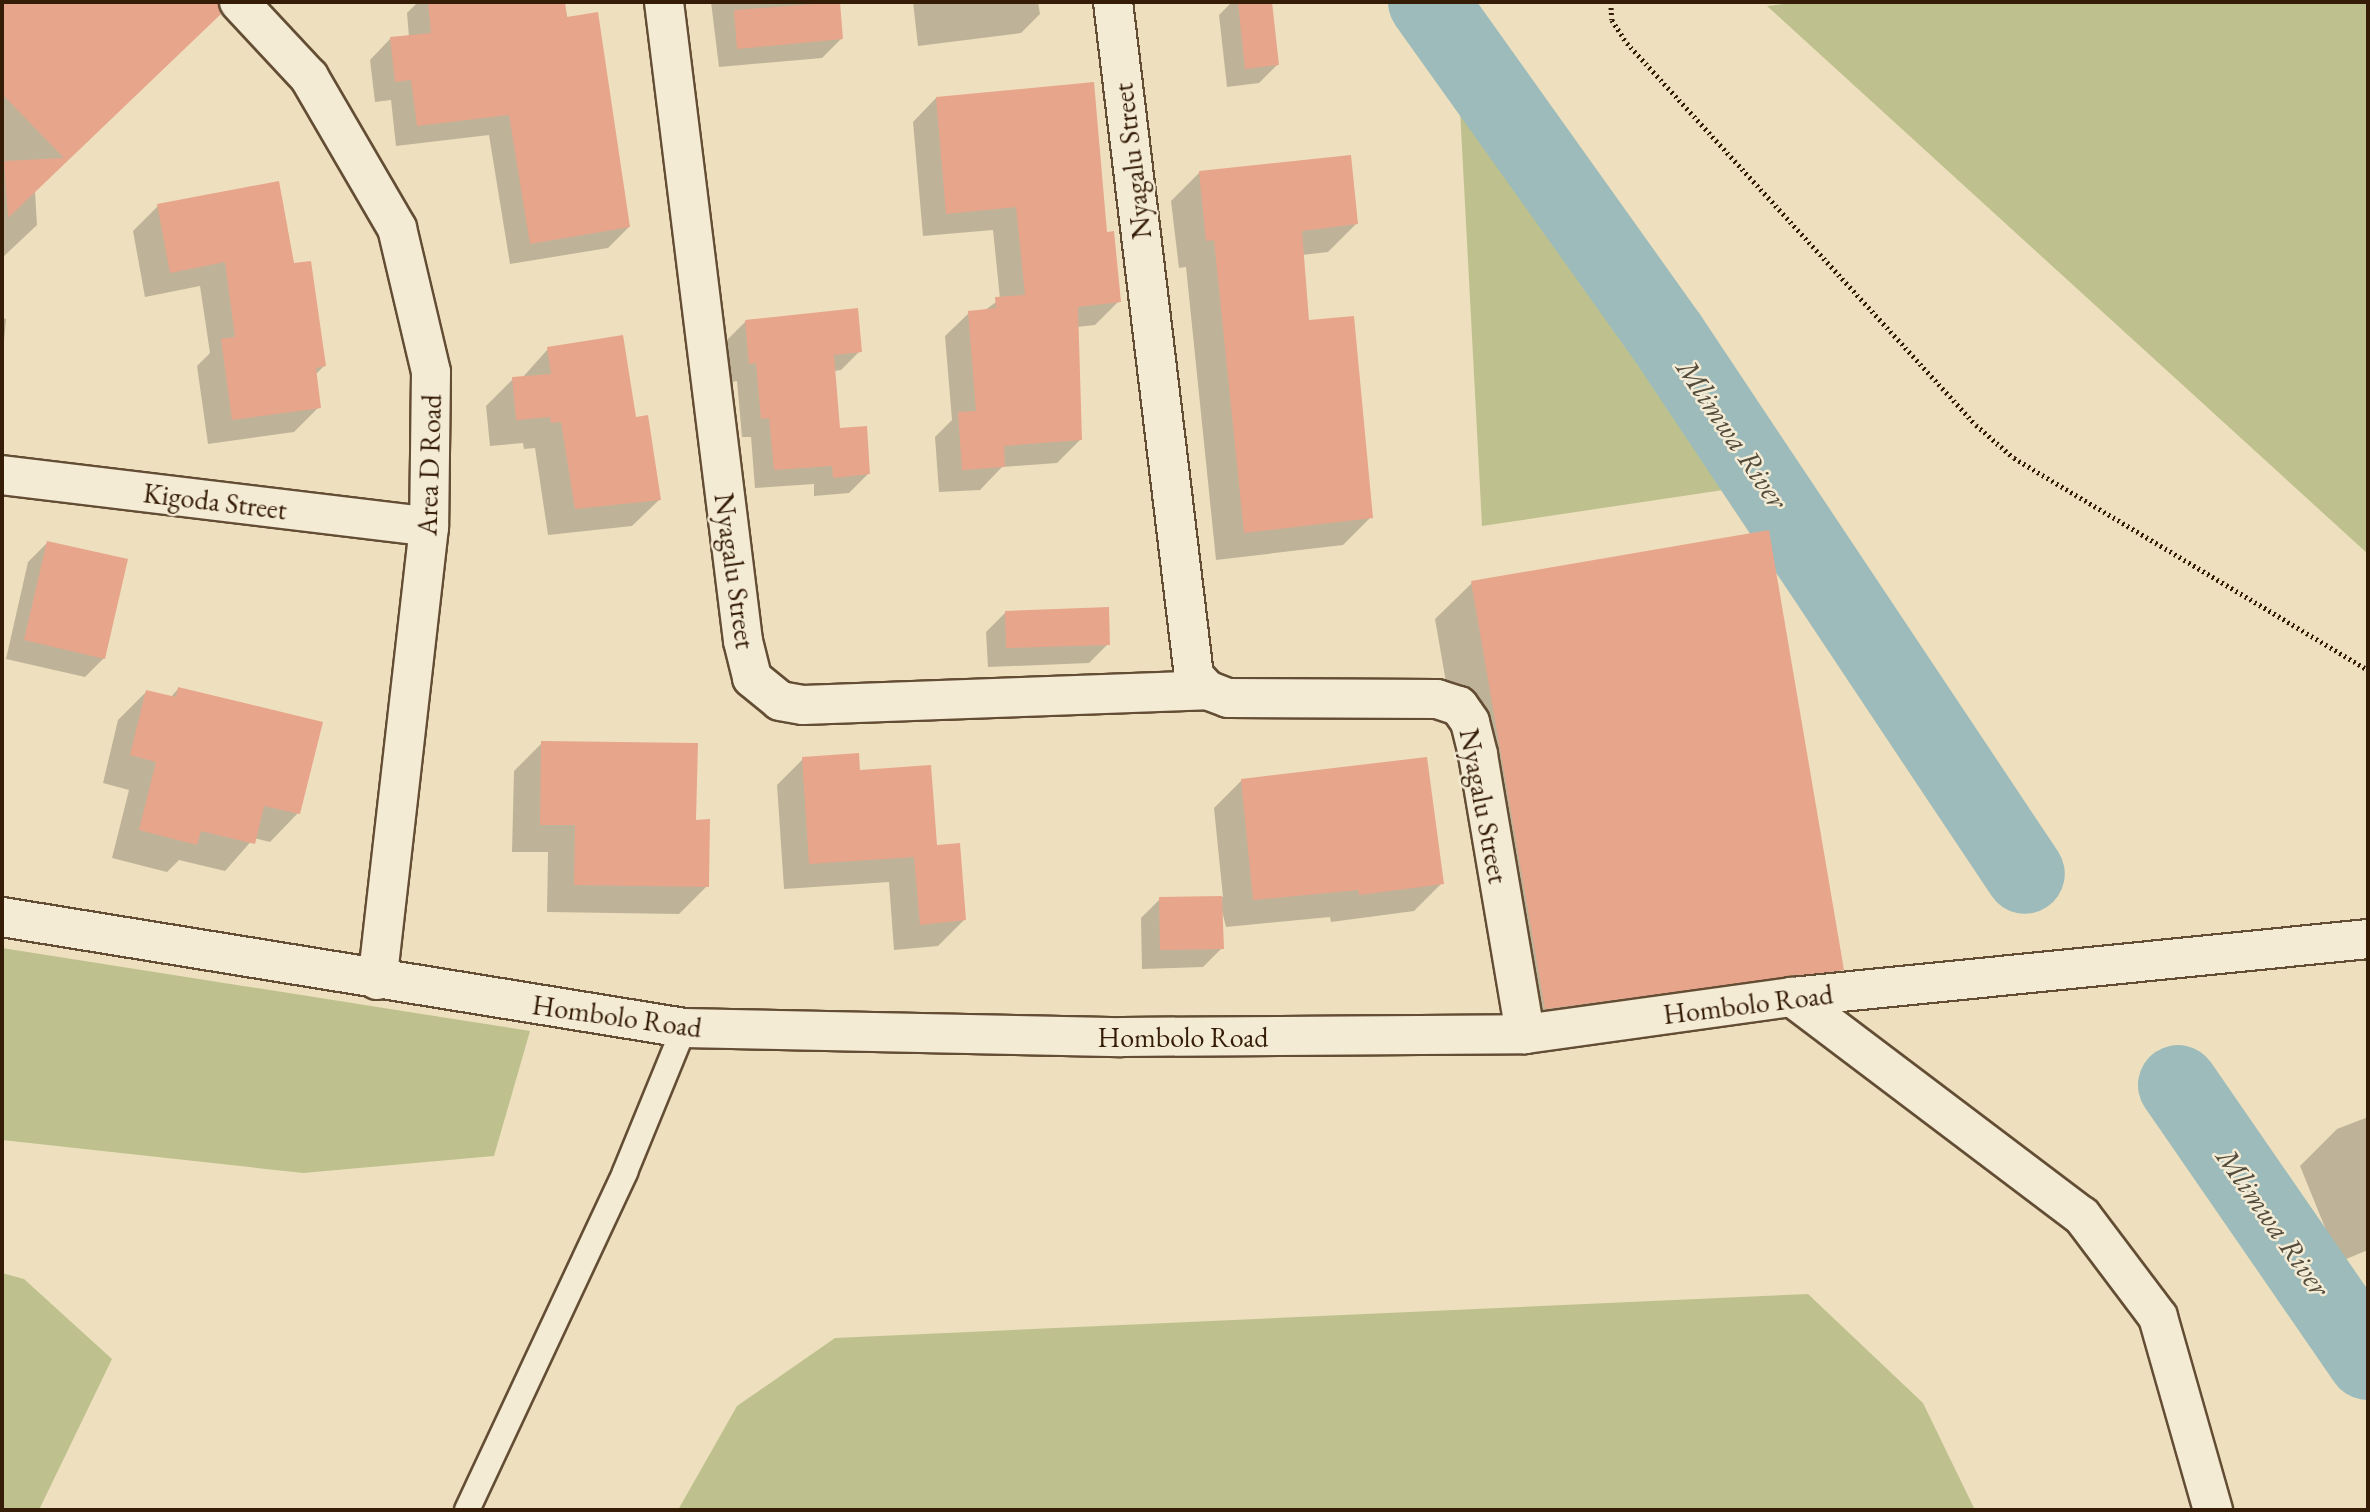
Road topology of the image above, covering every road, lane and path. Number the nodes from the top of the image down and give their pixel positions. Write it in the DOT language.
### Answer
graph roads {
  1 [pos="239,2"];
  2 [pos="664,2"];
  3 [pos="1113,2"];
  4 [pos="1611,2"];
  5 [pos="2,475"];
  6 [pos="429,527"];
  7 [pos="2368,670"];
  8 [pos="1208,690"];
  9 [pos="2,917"];
  10 [pos="2368,939"];
  11 [pos="377,980"];
  12 [pos="1792,997"];
  13 [pos="684,1028"];
  14 [pos="1525,1034"];
  15 [pos="467,1510"];
  16 [pos="2213,1510"];
  1 -- 6 [label="street, Area D Road"];
  2 -- 8 [label="street, Nyagalu Street"];
  3 -- 8 [label="street, Nyagalu Street"];
  4 -- 7 [label="path"];
  5 -- 6 [label="street, Kigoda Street"];
  6 -- 11 [label="street, Area D Road"];
  8 -- 14 [label="street, Nyagalu Street"];
  9 -- 11 [label="street, Hombolo Road"];
  10 -- 12 [label="street, Hombolo Road"];
  11 -- 13 [label="street, Hombolo Road"];
  12 -- 14 [label="street, Hombolo Road"];
  12 -- 16 [label="street"];
  13 -- 14 [label="street, Hombolo Road"];
  13 -- 15 [label="lane"];
}
